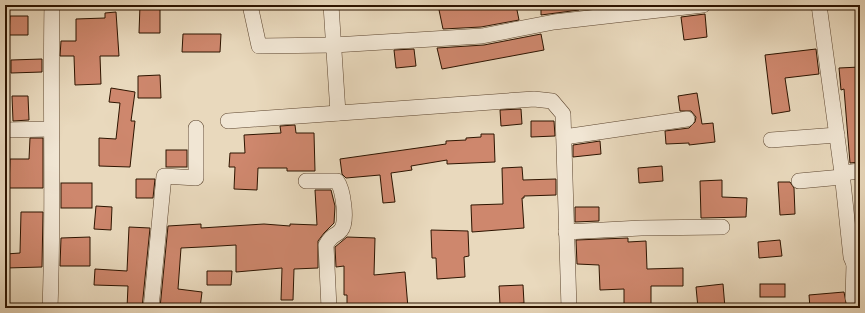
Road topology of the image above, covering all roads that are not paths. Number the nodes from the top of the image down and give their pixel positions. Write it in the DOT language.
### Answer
graph roads {
  1 [pos="52,5"];
  2 [pos="250,5"];
  3 [pos="331,5"];
  4 [pos="704,5"];
  5 [pos="819,5"];
  6 [pos="334,45"];
  7 [pos="338,113"];
  8 [pos="687,119"];
  9 [pos="228,121"];
  10 [pos="196,128"];
  11 [pos="50,129"];
  12 [pos="5,130"];
  13 [pos="837,135"];
  14 [pos="564,137"];
  15 [pos="771,140"];
  16 [pos="860,171"];
  17 [pos="842,175"];
  18 [pos="306,181"];
  19 [pos="799,181"];
  20 [pos="722,227"];
  21 [pos="566,232"];
  22 [pos="857,265"];
  23 [pos="50,308"];
  24 [pos="151,308"];
  25 [pos="330,308"];
  26 [pos="569,308"];
  27 [pos="856,308"];
  1 -- 11 [label="street"];
  2 -- 6 [label="street"];
  3 -- 6 [label="street"];
  4 -- 6 [label="street"];
  5 -- 13 [label="street"];
  6 -- 7 [label="street"];
  7 -- 9 [label="street"];
  7 -- 14 [label="street"];
  8 -- 14 [label="street"];
  10 -- 24 [label="street"];
  11 -- 12 [label="street"];
  11 -- 23 [label="street"];
  13 -- 15 [label="street"];
  13 -- 17 [label="street"];
  14 -- 21 [label="street"];
  16 -- 17 [label="street"];
  17 -- 19 [label="street"];
  17 -- 22 [label="street"];
  18 -- 25 [label="street"];
  20 -- 21 [label="street"];
  21 -- 26 [label="street"];
  22 -- 27 [label="street"];
}
